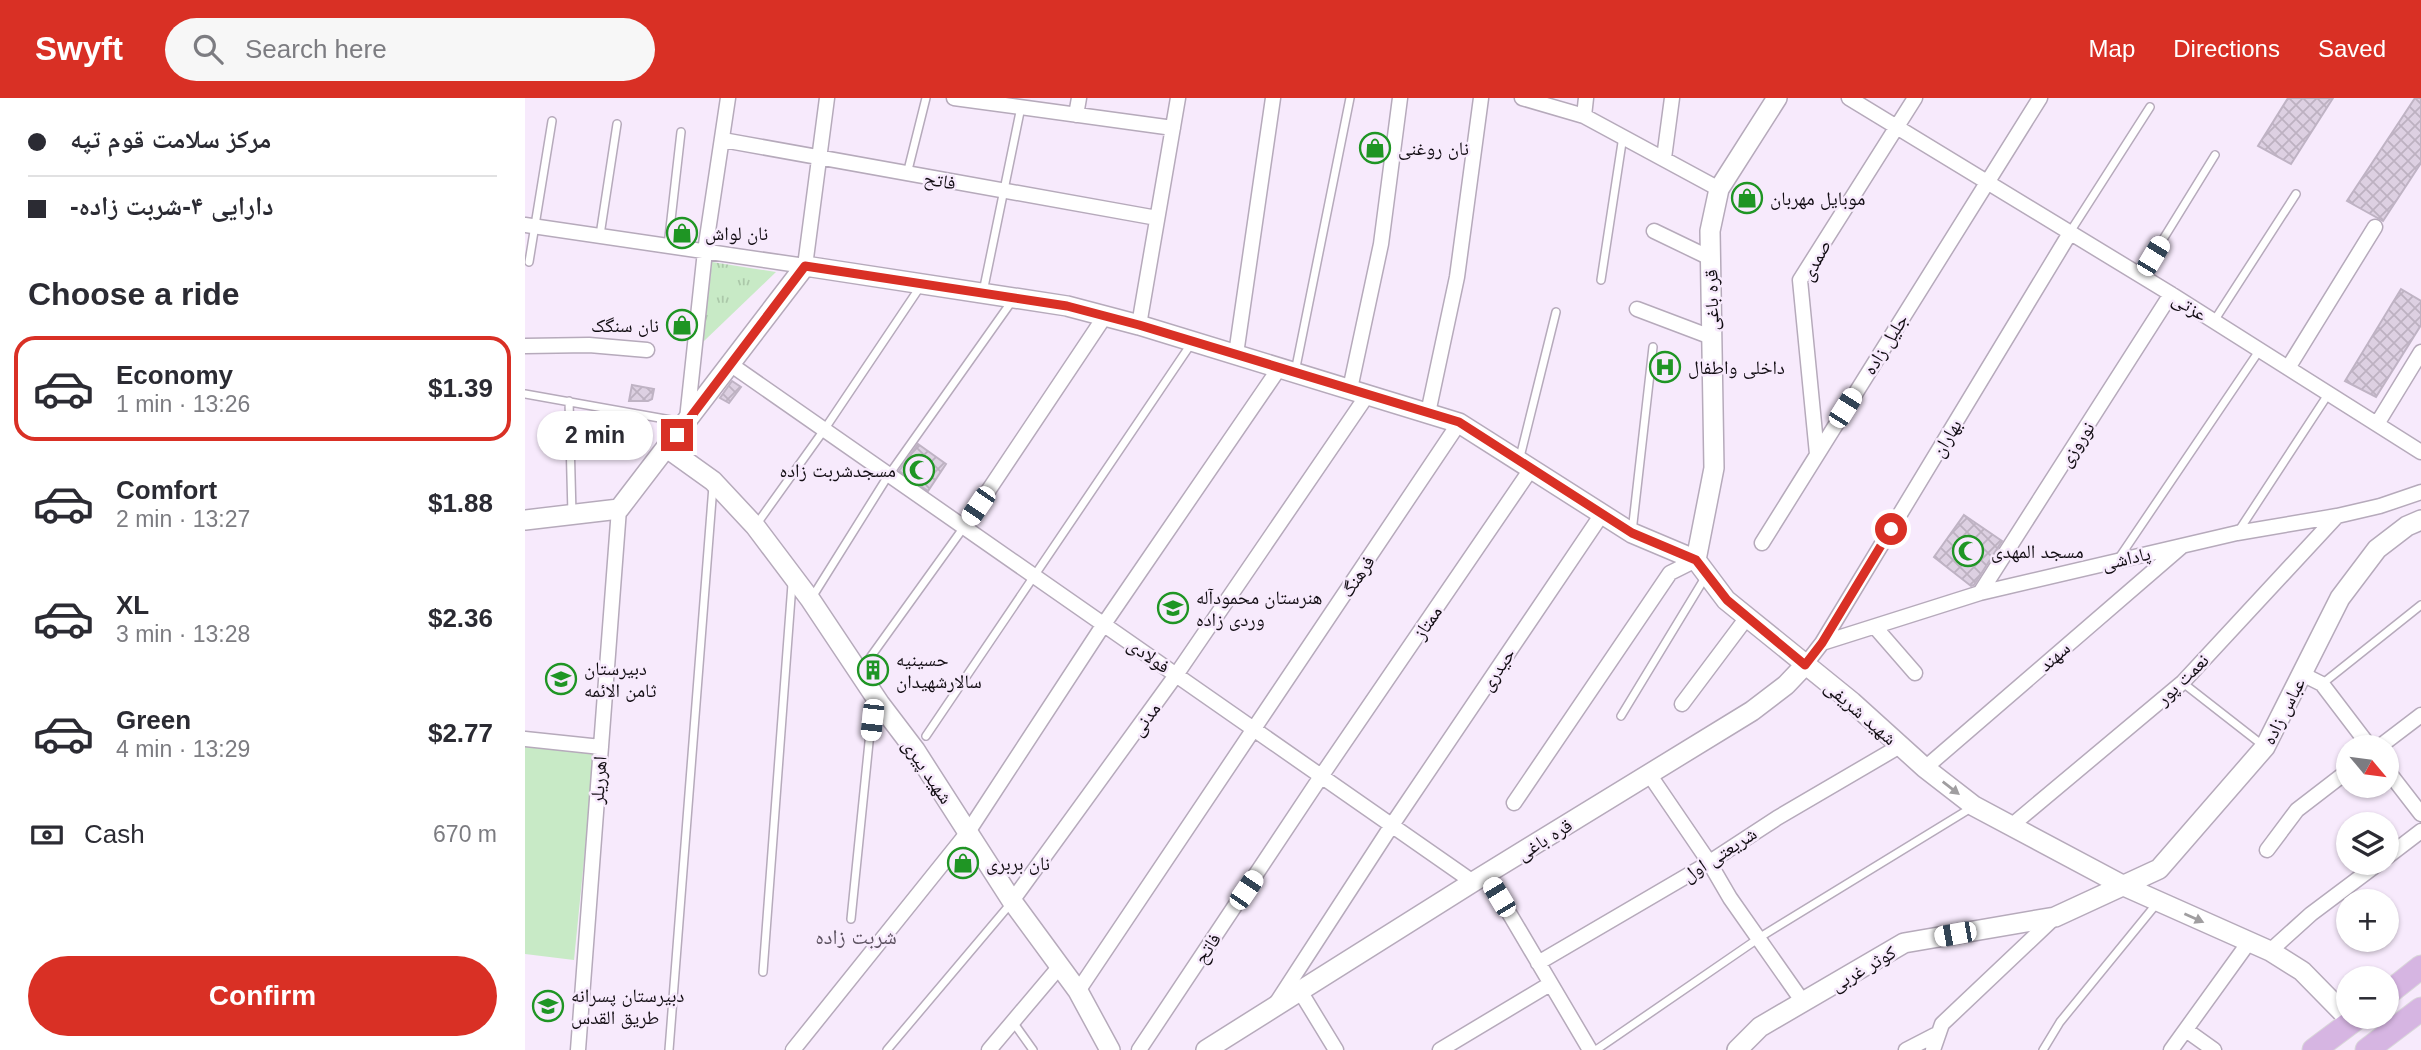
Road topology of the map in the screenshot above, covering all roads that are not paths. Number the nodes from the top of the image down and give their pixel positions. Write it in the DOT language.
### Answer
graph roads {
  1 [pos="728,98"];
  2 [pos="827,98"];
  3 [pos="926,98"];
  4 [pos="954,98"];
  5 [pos="1079,98"];
  6 [pos="1178,98"];
  7 [pos="1273,98"];
  8 [pos="1350,98"];
  9 [pos="1400,98"];
  10 [pos="1481,98"];
  11 [pos="1522,98"];
  12 [pos="1587,98"];
  13 [pos="1672,98"];
  14 [pos="1777,98"];
  15 [pos="1849,98"];
  16 [pos="1915,98"];
  17 [pos="2040,98"];
  18 [pos="1021,107"];
  19 [pos="2150,107"];
  20 [pos="1076,115"];
  21 [pos="1584,116"];
  22 [pos="552,121"];
  23 [pos="617,124"];
  24 [pos="1896,127"];
  25 [pos="1173,128"];
  26 [pos="681,132"];
  27 [pos="1623,135"];
  28 [pos="723,141"];
  29 [pos="2215,155"];
  30 [pos="818,158"];
  31 [pos="1664,158"];
  32 [pos="907,174"];
  33 [pos="1986,181"];
  34 [pos="1719,189"];
  35 [pos="1004,191"];
  36 [pos="2296,194"];
  37 [pos="1157,218"];
  38 [pos="530,226"];
  39 [pos="2375,227"];
  40 [pos="1654,231"];
  41 [pos="2070,233"];
  42 [pos="600,236"];
  43 [pos="668,246"];
  44 [pos="705,251"];
  45 [pos="1710,258"];
  46 [pos="529,262"];
  47 [pos="805,266"];
  48 [pos="2141,276"];
  49 [pos="1601,280"];
  50 [pos="922,284"];
  51 [pos="982,293"];
  52 [pos="2171,295"];
  53 [pos="1014,298"];
  54 [pos="1637,309"];
  55 [pos="1556,312"];
  56 [pos="1105,316"];
  57 [pos="2214,321"];
  58 [pos="1139,325"];
  59 [pos="1711,337"];
  60 [pos="1193,341"];
  61 [pos="525,346"];
  62 [pos="1653,347"];
  63 [pos="2260,350"];
  64 [pos="647,351"];
  65 [pos="2421,352"];
  66 [pos="1236,354"];
  67 [pos="730,364"];
  68 [pos="2288,368"];
  69 [pos="1288,370"];
  70 [pos="1359,391"];
  71 [pos="2329,393"];
  72 [pos="525,394"];
  73 [pos="569,401"];
  74 [pos="1427,413"];
  75 [pos="1459,422"];
  76 [pos="686,423"];
  77 [pos="2377,424"];
  78 [pos="824,430"];
  79 [pos="667,448"];
  80 [pos="2421,452"];
  81 [pos="1817,454"];
  82 [pos="1525,465"];
  83 [pos="888,476"];
  84 [pos="713,481"];
  85 [pos="2421,492"];
  86 [pos="619,509"];
  87 [pos="572,514"];
  88 [pos="1602,514"];
  89 [pos="2337,516"];
  90 [pos="525,520"];
  91 [pos="2421,520"];
  92 [pos="755,526"];
  93 [pos="964,527"];
  94 [pos="1632,533"];
  95 [pos="2237,533"];
  96 [pos="1762,543"];
  97 [pos="2183,545"];
  98 [pos="2118,559"];
  99 [pos="1701,567"];
  100 [pos="793,576"];
  101 [pos="1036,576"];
  102 [pos="1980,593"];
  103 [pos="810,599"];
  104 [pos="2421,605"];
  105 [pos="1748,616"];
  106 [pos="1104,624"];
  107 [pos="1875,626"];
  108 [pos="1822,643"];
  109 [pos="869,659"];
  110 [pos="1805,665"];
  111 [pos="1915,673"];
  112 [pos="2302,674"];
  113 [pos="1176,675"];
  114 [pos="2183,682"];
  115 [pos="2322,684"];
  116 [pos="874,695"];
  117 [pos="1682,704"];
  118 [pos="2421,715"];
  119 [pos="1621,716"];
  120 [pos="1255,730"];
  121 [pos="2361,735"];
  122 [pos="2395,735"];
  123 [pos="926,736"];
  124 [pos="525,739"];
  125 [pos="1900,746"];
  126 [pos="601,747"];
  127 [pos="2265,747"];
  128 [pos="1925,768"];
  129 [pos="1649,774"];
  130 [pos="1322,775"];
  131 [pos="2336,780"];
  132 [pos="2399,785"];
  133 [pos="1514,803"];
  134 [pos="1974,806"];
  135 [pos="2421,814"];
  136 [pos="1392,825"];
  137 [pos="2011,826"];
  138 [pos="2421,831"];
  139 [pos="968,832"];
  140 [pos="2399,848"];
  141 [pos="2267,850"];
  142 [pos="1709,862"];
  143 [pos="2363,875"];
  144 [pos="1480,878"];
  145 [pos="2124,886"];
  146 [pos="1012,901"];
  147 [pos="2158,902"];
  148 [pos="2055,917"];
  149 [pos="851,919"];
  150 [pos="1758,939"];
  151 [pos="2249,943"];
  152 [pos="2270,951"];
  153 [pos="1538,963"];
  154 [pos="1060,966"];
  155 [pos="2421,967"];
  156 [pos="763,972"];
  157 [pos="1550,984"];
  158 [pos="2399,984"];
  159 [pos="1078,991"];
  160 [pos="1300,991"];
  161 [pos="1803,1002"];
  162 [pos="2336,1002"];
  163 [pos="1273,1007"];
  164 [pos="2421,1009"];
  165 [pos="1012,1021"];
  166 [pos="2342,1029"];
  167 [pos="2361,1029"];
  168 [pos="2186,1030"];
  169 [pos="1937,1034"];
  170 [pos="2373,1048"];
  171 [pos="578,1050"];
  172 [pos="669,1050"];
  173 [pos="793,1050"];
  174 [pos="887,1050"];
  175 [pos="989,1050"];
  176 [pos="1033,1050"];
  177 [pos="1109,1050"];
  178 [pos="1139,1050"];
  179 [pos="1206,1050"];
  180 [pos="1336,1050"];
  181 [pos="1440,1050"];
  182 [pos="1590,1050"];
  183 [pos="1595,1050"];
  184 [pos="1737,1050"];
  185 [pos="1906,1050"];
  186 [pos="1933,1050"];
  187 [pos="2043,1050"];
  188 [pos="2171,1050"];
  189 [pos="2214,1050"];
  190 [pos="2314,1050"];
  1 -- 28 [label="street"];
  2 -- 30 [label="street"];
  3 -- 32 [label="lane"];
  4 -- 18 [label="street"];
  5 -- 20 [label="street"];
  6 -- 25 [label="street"];
  7 -- 66 [label="street"];
  8 -- 69 [label="lane"];
  9 -- 70 [label="street"];
  10 -- 74 [label="street"];
  11 -- 21 [label="street"];
  12 -- 21 [label="street"];
  13 -- 31 [label="street"];
  14 -- 34 [label="street, قره باغی"];
  15 -- 24 [label="street, عزتی"];
  16 -- 24 [label="street, صمدی"];
  17 -- 33 [label="street, جلیل زاده"];
  18 -- 20 [label="street"];
  18 -- 35 [label="lane"];
  19 -- 41 [label="lane"];
  20 -- 25 [label="street"];
  21 -- 27 [label="street"];
  22 -- 38 [label="lane"];
  23 -- 42 [label="lane"];
  24 -- 33 [label="street, عزتی"];
  24 -- 81 [label="street, صمدی"];
  25 -- 37 [label="street"];
  26 -- 43 [label="lane"];
  27 -- 31 [label="street"];
  27 -- 49 [label="lane"];
  28 -- 30 [label="street, فاتح"];
  28 -- 44 [label="street"];
  29 -- 48 [label="lane"];
  30 -- 32 [label="street, فاتح"];
  30 -- 47 [label="street"];
  31 -- 34 [label="street"];
  32 -- 35 [label="street, فاتح"];
  33 -- 41 [label="street, عزتی"];
  33 -- 81 [label="street, جلیل زاده"];
  34 -- 45 [label="street, قره باغی"];
  35 -- 37 [label="street, فاتح"];
  35 -- 51 [label="lane"];
  36 -- 57 [label="lane"];
  37 -- 58 [label="street"];
  38 -- 42 [label="street"];
  38 -- 46 [label="lane"];
  39 -- 68 [label="street"];
  40 -- 45 [label="street"];
  41 -- 48 [label="street, عزتی"];
  41 -- 108 [label="street, بهاران"];
  42 -- 43 [label="street"];
  43 -- 44 [label="street"];
  44 -- 47 [label="street"];
  44 -- 76 [label="street"];
  45 -- 59 [label="street, قره باغی"];
  47 -- 50 [label="street, شهید شریفى"];
  47 -- 67 [label="street"];
  48 -- 52 [label="street, عزتی"];
  50 -- 51 [label="street, شهید شریفى"];
  50 -- 78 [label="lane"];
  51 -- 53 [label="street, شهید شریفى"];
  52 -- 57 [label="street, عزتی"];
  52 -- 102 [label="street, نوروزی"];
  53 -- 56 [label="street, شهید شریفى"];
  53 -- 83 [label="lane"];
  54 -- 59 [label="street"];
  55 -- 82 [label="lane"];
  56 -- 58 [label="street, شهید شریفى"];
  56 -- 93 [label="street"];
  57 -- 63 [label="street, عزتی"];
  58 -- 60 [label="street, شهید شریفى"];
  59 -- 99 [label="street, قره باغی"];
  60 -- 66 [label="street, شهید شریفى"];
  60 -- 101 [label="lane"];
  61 -- 64 [label="street"];
  62 -- 94 [label="lane"];
  63 -- 68 [label="street, عزتی"];
  63 -- 98 [label="lane"];
  65 -- 77 [label="street"];
  66 -- 69 [label="street, شهید شریفى"];
  67 -- 76 [label="street"];
  67 -- 78 [label="street, فولادی"];
  68 -- 71 [label="street, عزتی"];
  69 -- 70 [label="street, شهید شریفى"];
  69 -- 106 [label="street"];
  70 -- 74 [label="street, شهید شریفى"];
  70 -- 113 [label="street, مدنی"];
  71 -- 77 [label="street, عزتی"];
  71 -- 95 [label="lane"];
  72 -- 73 [label="lane"];
  73 -- 76 [label="lane"];
  73 -- 87 [label="lane"];
  74 -- 75 [label="street, شهید شریفى"];
  75 -- 82 [label="street, شهید شریفى"];
  75 -- 120 [label="street, فرهنگ"];
  76 -- 79 [label="street"];
  77 -- 80 [label="street, عزتی"];
  78 -- 83 [label="street, فولادی"];
  78 -- 92 [label="lane"];
  79 -- 84 [label="street, شهید پیری"];
  79 -- 86 [label="street"];
  81 -- 96 [label="street, جلیل زاده"];
  82 -- 88 [label="street, شهید شریفى"];
  82 -- 130 [label="street, ممتاز"];
  83 -- 93 [label="street, فولادی"];
  83 -- 103 [label="lane"];
  84 -- 92 [label="street, شهید پیری"];
  84 -- 172 [label="lane"];
  85 -- 89 [label="street, پاداشی"];
  86 -- 87 [label="street"];
  86 -- 126 [label="street, اهرریلر"];
  87 -- 90 [label="street"];
  88 -- 94 [label="street, شهید شریفى"];
  88 -- 136 [label="street, حیدری"];
  89 -- 95 [label="street, پاداشی"];
  89 -- 114 [label="street, نعمت پور"];
  91 -- 112 [label="street, عباس زاده"];
  92 -- 100 [label="street, شهید پیری"];
  93 -- 101 [label="street, فولادی"];
  93 -- 109 [label="lane"];
  94 -- 99 [label="street, شهید شریفى"];
  95 -- 97 [label="street, پاداشی"];
  97 -- 98 [label="street, پاداشی"];
  97 -- 128 [label="street, سهند"];
  98 -- 102 [label="street, پاداشی"];
  99 -- 105 [label="street, شهید شریفى"];
  99 -- 119 [label="lane"];
  99 -- 133 [label="street"];
  100 -- 103 [label="street, شهید پیری"];
  100 -- 156 [label="lane"];
  101 -- 106 [label="street, فولادی"];
  101 -- 123 [label="lane"];
  102 -- 107 [label="street, پاداشی"];
  103 -- 116 [label="street, شهید پیری"];
  104 -- 115 [label="lane"];
  105 -- 110 [label="street, شهید شریفى"];
  105 -- 117 [label="street"];
  106 -- 113 [label="street, فولادی"];
  106 -- 139 [label="street"];
  107 -- 108 [label="street, پاداشی"];
  107 -- 111 [label="street"];
  108 -- 110 [label="street"];
  110 -- 125 [label="street, شهید شریفى"];
  110 -- 129 [label="street, قره باغی"];
  112 -- 115 [label="street"];
  112 -- 127 [label="street, عباس زاده"];
  113 -- 120 [label="street, فولادی"];
  113 -- 146 [label="street, مدنی"];
  114 -- 127 [label="lane"];
  114 -- 137 [label="street, نعمت پور"];
  115 -- 121 [label="street"];
  116 -- 139 [label="street, شهید پیری"];
  116 -- 149 [label="lane"];
  118 -- 122 [label="street"];
  120 -- 130 [label="street, فولادی"];
  120 -- 159 [label="street, فرهنگ"];
  124 -- 126 [label="street"];
  125 -- 128 [label="street, شهید شریفى"];
  125 -- 142 [label="street, شریعتی اول"];
  126 -- 171 [label="street, اهرریلر"];
  127 -- 145 [label="street, عباس زاده"];
  128 -- 134 [label="street, شهید شریفى, one-way"];
  129 -- 142 [label="street"];
  129 -- 144 [label="street, قره باغی"];
  130 -- 136 [label="street, فولادی"];
  130 -- 178 [label="street, فاتح"];
  131 -- 141 [label="street"];
  132 -- 135 [label="street"];
  134 -- 137 [label="street, شهید شریفى"];
  134 -- 150 [label="lane"];
  136 -- 144 [label="street, فولادی"];
  136 -- 163 [label="street, حیدری"];
  137 -- 145 [label="street, شهید شریفى"];
  138 -- 140 [label="street"];
  139 -- 146 [label="street, شهید پیری"];
  139 -- 173 [label="street"];
  142 -- 150 [label="street"];
  142 -- 153 [label="street, شریعتی اول"];
  143 -- 152 [label="street"];
  144 -- 153 [label="street"];
  144 -- 160 [label="street, قره باغی"];
  145 -- 147 [label="street, شهید شریفى"];
  145 -- 148 [label="street, کوثر غربی"];
  146 -- 154 [label="street, شهید پیری"];
  146 -- 174 [label="lane"];
  147 -- 151 [label="street, شهید شریفى, one-way"];
  147 -- 187 [label="lane"];
  148 -- 161 [label="street, کوثر غربی"];
  148 -- 169 [label="street"];
  150 -- 161 [label="street"];
  150 -- 183 [label="lane"];
  151 -- 152 [label="street, شهید شریفى"];
  151 -- 168 [label="street"];
  152 -- 162 [label="street, شهید شریفى"];
  153 -- 157 [label="street"];
  154 -- 159 [label="street, شهید پیری"];
  154 -- 165 [label="street"];
  155 -- 158 [label="main road"];
  157 -- 181 [label="street"];
  157 -- 182 [label="street"];
  159 -- 177 [label="street, شهید پیری"];
  160 -- 163 [label="street, قره باغی"];
  160 -- 180 [label="street"];
  161 -- 184 [label="street, کوثر غربی"];
  163 -- 179 [label="street, قره باغی"];
  164 -- 170 [label="main road"];
  165 -- 175 [label="street"];
  165 -- 176 [label="lane"];
  166 -- 190 [label="main road"];
  167 -- 170 [label="main road"];
  168 -- 188 [label="street"];
  168 -- 189 [label="street"];
  169 -- 185 [label="street"];
  169 -- 186 [label="street"];
}
